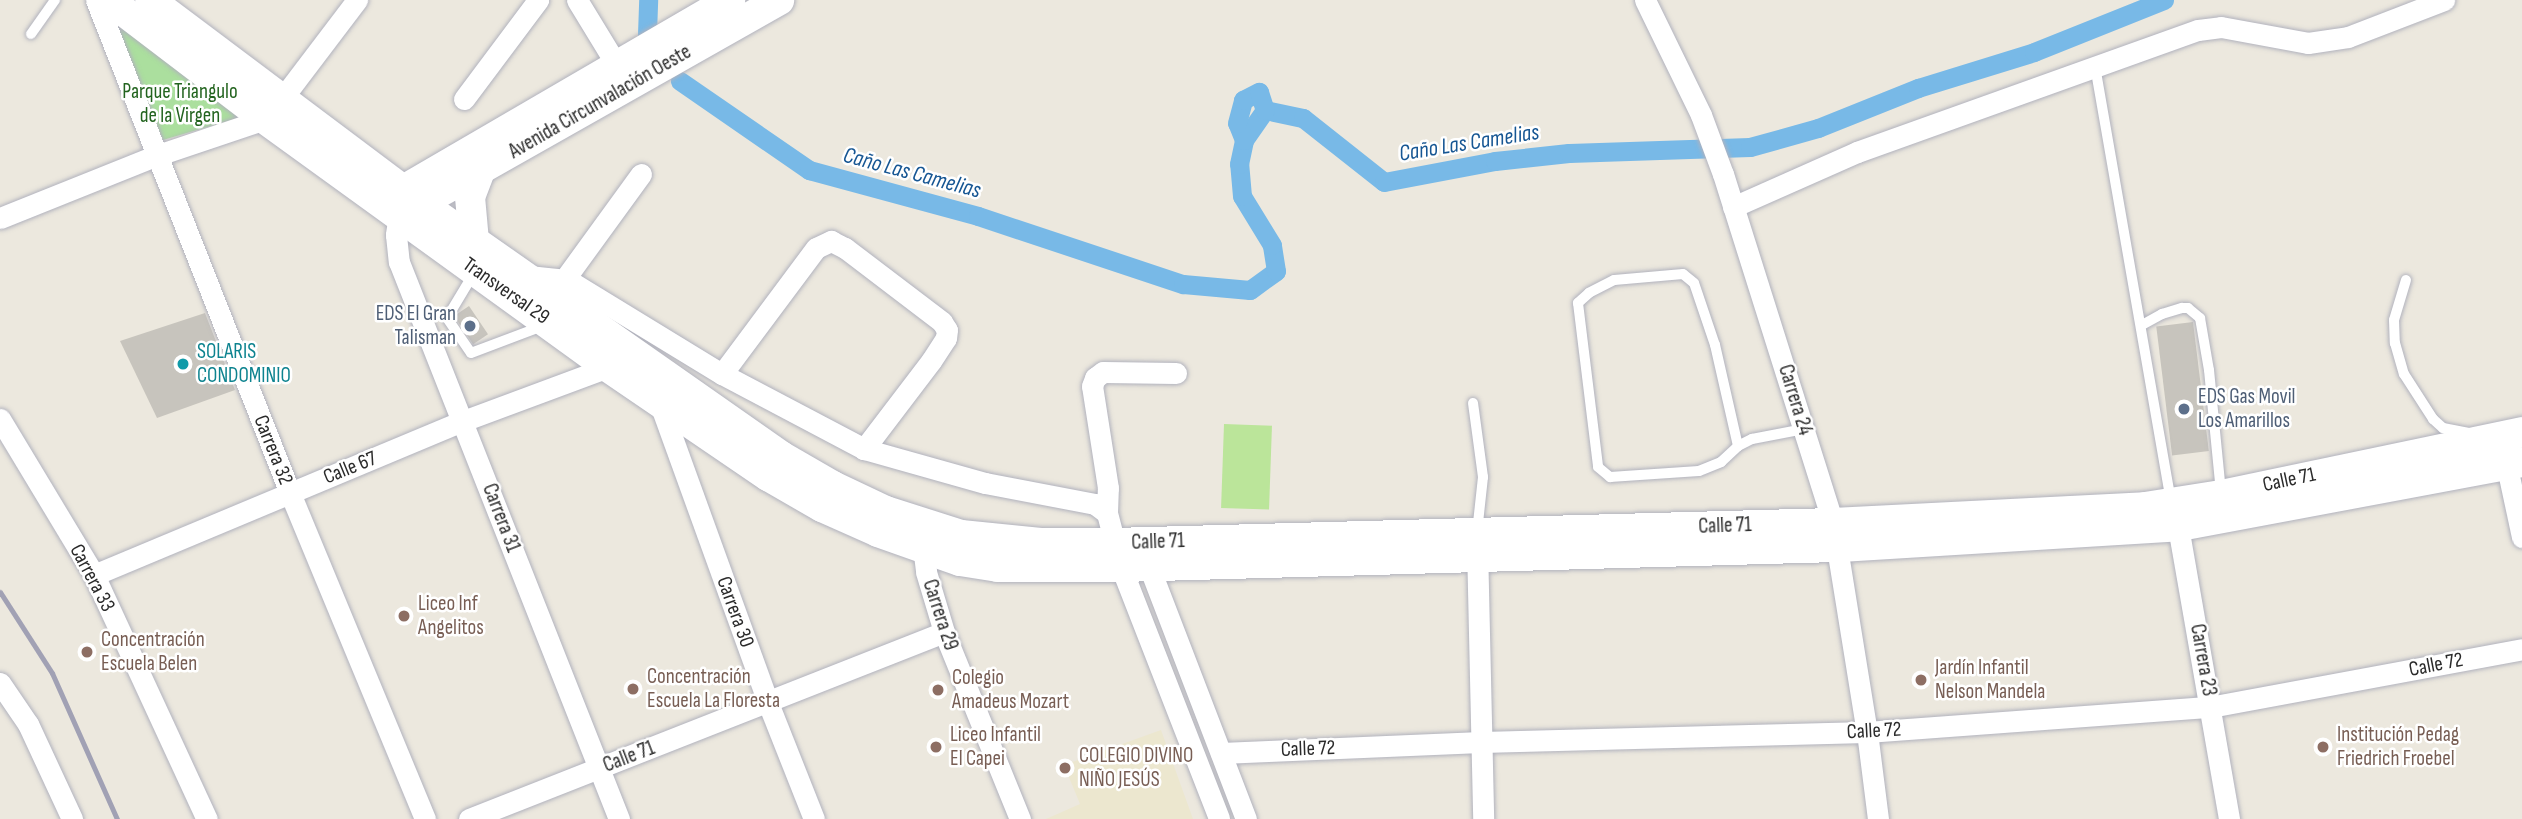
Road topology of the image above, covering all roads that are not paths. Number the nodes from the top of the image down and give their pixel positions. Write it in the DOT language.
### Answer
graph roads {
  1 [pos="55,0"];
  2 [pos="96,0"];
  3 [pos="109,0"];
  4 [pos="357,0"];
  5 [pos="538,0"];
  6 [pos="578,0"];
  7 [pos="730,0"];
  8 [pos="779,0"];
  9 [pos="1645,0"];
  10 [pos="2444,0"];
  11 [pos="153,1"];
  12 [pos="31,34"];
  13 [pos="616,64"];
  14 [pos="2095,66"];
  15 [pos="464,99"];
  16 [pos="273,109"];
  17 [pos="155,156"];
  18 [pos="480,171"];
  19 [pos="641,174"];
  20 [pos="400,203"];
  21 [pos="1734,207"];
  22 [pos="0,218"];
  23 [pos="480,254"];
  24 [pos="525,276"];
  25 [pos="564,280"];
  26 [pos="2406,280"];
  27 [pos="551,323"];
  28 [pos="2142,325"];
  29 [pos="2197,359"];
  30 [pos="2161,366"];
  31 [pos="608,367"];
  32 [pos="2209,370"];
  33 [pos="1176,373"];
  34 [pos="722,374"];
  35 [pos="2150,377"];
  36 [pos="1473,403"];
  37 [pos="660,404"];
  38 [pos="0,419"];
  39 [pos="463,421"];
  40 [pos="1804,429"];
  41 [pos="1738,446"];
  42 [pos="864,449"];
  43 [pos="2513,449"];
  44 [pos="290,492"];
  45 [pos="2221,495"];
  46 [pos="1107,513"];
  47 [pos="2176,514"];
  48 [pos="1836,535"];
  49 [pos="922,537"];
  50 [pos="2522,537"];
  51 [pos="1477,545"];
  52 [pos="1131,554"];
  53 [pos="94,575"];
  54 [pos="944,632"];
  55 [pos="2522,649"];
  56 [pos="0,683"];
  57 [pos="768,703"];
  58 [pos="2210,707"];
  59 [pos="1867,732"];
  60 [pos="1481,742"];
  61 [pos="1220,753"];
  62 [pos="599,768"];
  63 [pos="72,819"];
  64 [pos="207,819"];
  65 [pos="425,819"];
  66 [pos="469,819"];
  67 [pos="619,819"];
  68 [pos="814,819"];
  69 [pos="1020,819"];
  70 [pos="1219,819"];
  71 [pos="1246,819"];
  72 [pos="1483,819"];
  73 [pos="1878,819"];
  74 [pos="2228,819"];
  1 -- 12 [label="lane"];
  2 -- 17 [label="street, Carrera 32"];
  3 -- 16 [label="main road, Transversal 29"];
  4 -- 16 [label="street"];
  5 -- 15 [label="street"];
  6 -- 13 [label="street"];
  7 -- 13 [label="main road, Avenida Circunvalación Oeste"];
  8 -- 18 [label="main road, Avenida Circunvalación Oeste"];
  9 -- 21 [label="street, Carrera 24"];
  10 -- 14 [label="street"];
  11 -- 16 [label="main road, Transversal 29"];
  13 -- 20 [label="main road, Avenida Circunvalación Oeste"];
  14 -- 21 [label="street"];
  14 -- 28 [label="lane"];
  16 -- 17 [label="street"];
  16 -- 20 [label="main road, Transversal 29"];
  17 -- 22 [label="street"];
  17 -- 44 [label="street, Carrera 32"];
  18 -- 20 [label="main road, Avenida Circunvalación Oeste"];
  18 -- 23 [label="main road"];
  19 -- 25 [label="street"];
  20 -- 23 [label="main road, Transversal 29"];
  20 -- 39 [label="street, Carrera 31"];
  21 -- 40 [label="street, Carrera 24"];
  23 -- 24 [label="main road, Transversal 29"];
  23 -- 27 [label="main road, Transversal 29"];
  23 -- 27 [label="lane"];
  24 -- 25 [label="street"];
  24 -- 49 [label="main road, Transversal 29"];
  25 -- 34 [label="street"];
  26 -- 43 [label="lane"];
  27 -- 31 [label="main road, Transversal 29"];
  28 -- 32 [label="lane"];
  28 -- 35 [label="lane"];
  29 -- 32 [label="lane"];
  30 -- 35 [label="lane"];
  31 -- 37 [label="main road, Transversal 29"];
  31 -- 39 [label="street, Calle 67"];
  32 -- 45 [label="lane"];
  33 -- 46 [label="street"];
  34 -- 42 [label="street"];
  34 -- 42 [label="street"];
  35 -- 47 [label="lane"];
  36 -- 51 [label="lane"];
  37 -- 49 [label="main road, Transversal 29"];
  37 -- 57 [label="street, Carrera 30"];
  38 -- 53 [label="street, Carrera 33"];
  39 -- 44 [label="street, Calle 67"];
  39 -- 62 [label="street, Carrera 31"];
  40 -- 41 [label="lane"];
  40 -- 48 [label="street, Carrera 24"];
  41 -- 41 [label="lane"];
  42 -- 46 [label="street"];
  43 -- 45 [label="main road, Calle 71"];
  43 -- 47 [label="main road, Calle 71"];
  43 -- 50 [label="street"];
  44 -- 53 [label="street, Calle 67"];
  44 -- 65 [label="street, Carrera 32"];
  45 -- 47 [label="main road, Calle 71"];
  46 -- 52 [label="street"];
  47 -- 48 [label="main road, Calle 71"];
  47 -- 58 [label="street, Carrera 23"];
  48 -- 51 [label="main road, Calle 71"];
  48 -- 59 [label="street, Carrera 24"];
  49 -- 52 [label="main road, Calle 71"];
  49 -- 54 [label="street, Carrera 29"];
  51 -- 52 [label="main road, Calle 71"];
  51 -- 60 [label="street"];
  52 -- 61 [label="street"];
  52 -- 70 [label="street"];
  53 -- 64 [label="street, Carrera 33"];
  54 -- 57 [label="street, Calle 71"];
  54 -- 69 [label="street, Carrera 29"];
  55 -- 58 [label="street, Calle 72"];
  56 -- 63 [label="street"];
  57 -- 62 [label="street, Calle 71"];
  57 -- 68 [label="street, Carrera 30"];
  58 -- 59 [label="street, Calle 72"];
  58 -- 74 [label="street, Carrera 23"];
  59 -- 60 [label="street, Calle 72"];
  59 -- 73 [label="street, Carrera 24"];
  60 -- 61 [label="street, Calle 72"];
  60 -- 72 [label="street"];
  61 -- 71 [label="street"];
  62 -- 66 [label="street, Calle 71"];
  62 -- 67 [label="street, Carrera 31"];
}
